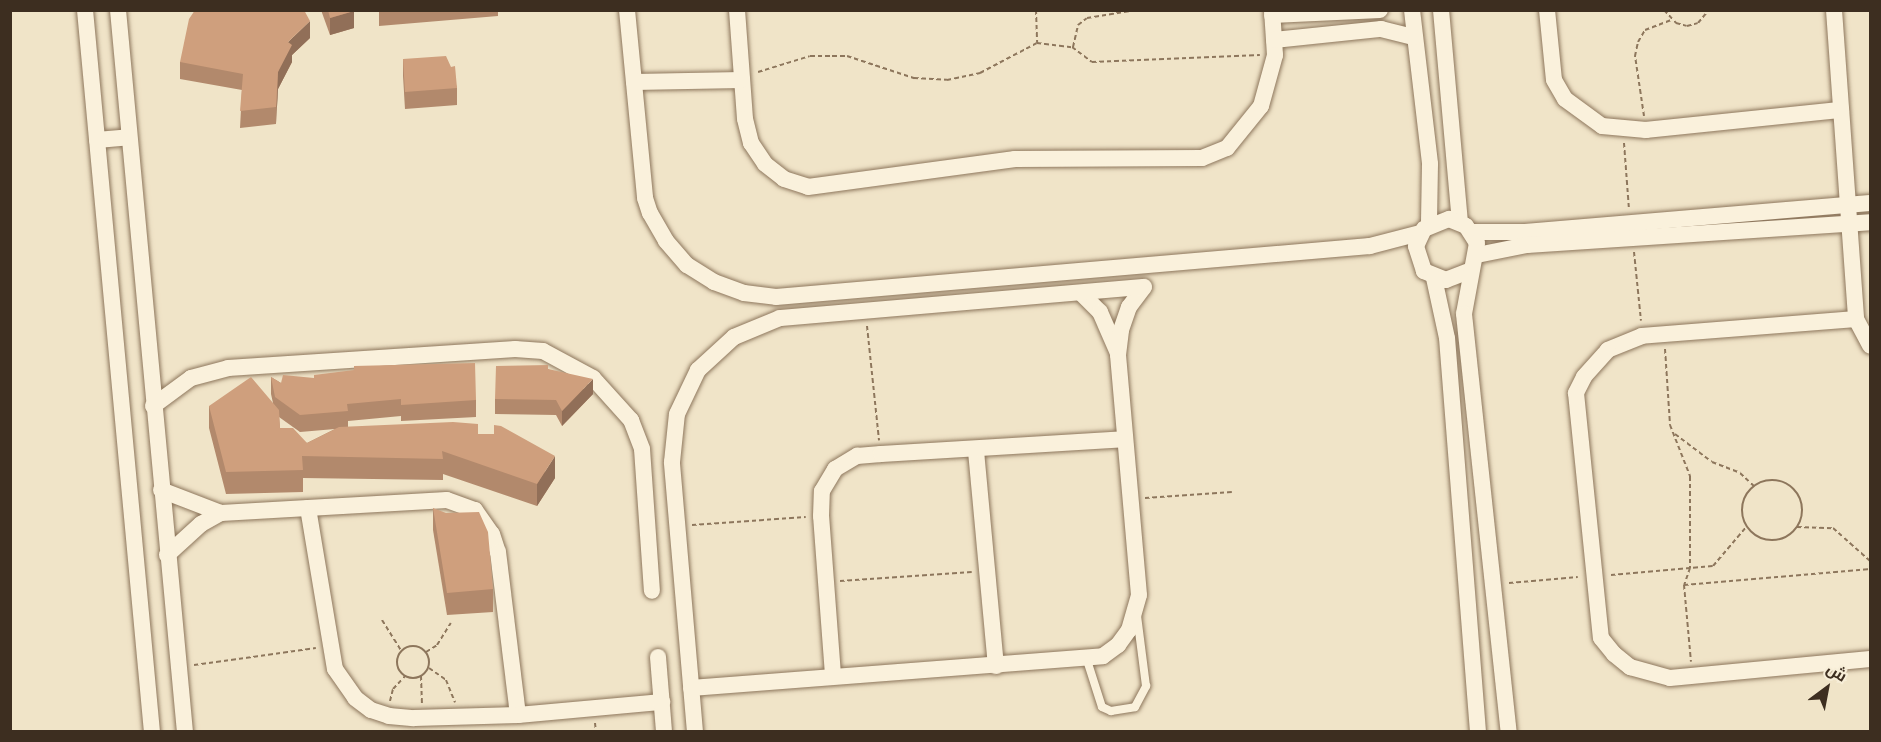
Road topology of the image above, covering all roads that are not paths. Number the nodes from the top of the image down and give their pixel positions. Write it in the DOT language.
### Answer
graph roads {
  1 [pos="86,10"];
  2 [pos="118,10"];
  3 [pos="627,10"];
  4 [pos="737,10"];
  5 [pos="1380,10"];
  6 [pos="1412,10"];
  7 [pos="1442,10"];
  8 [pos="1547,10"];
  9 [pos="1834,10"];
  10 [pos="1272,13"];
  11 [pos="1414,37"];
  12 [pos="1275,47"];
  13 [pos="742,80"];
  14 [pos="634,82"];
  15 [pos="1841,110"];
  16 [pos="129,137"];
  17 [pos="97,140"];
  18 [pos="1870,203"];
  19 [pos="1847,204"];
  20 [pos="1870,222"];
  21 [pos="1849,224"];
  22 [pos="1466,227"];
  23 [pos="1424,229"];
  24 [pos="1542,238"];
  25 [pos="1477,255"];
  26 [pos="1469,271"];
  27 [pos="1434,278"];
  28 [pos="1081,293"];
  29 [pos="1856,319"];
  30 [pos="1870,345"];
  31 [pos="1119,355"];
  32 [pos="153,406"];
  33 [pos="1124,439"];
  34 [pos="976,451"];
  35 [pos="161,490"];
  36 [pos="308,508"];
  37 [pos="221,513"];
  38 [pos="167,555"];
  39 [pos="652,591"];
  40 [pos="1137,613"];
  41 [pos="658,657"];
  42 [pos="1086,657"];
  43 [pos="1870,659"];
  44 [pos="996,666"];
  45 [pos="833,675"];
  46 [pos="691,688"];
  47 [pos="662,702"];
  48 [pos="518,715"];
  49 [pos="152,732"];
  50 [pos="184,732"];
  51 [pos="664,732"];
  52 [pos="694,732"];
  53 [pos="1478,732"];
  54 [pos="1509,732"];
  1 -- 17 [label="street"];
  2 -- 16 [label="street"];
  3 -- 14 [label="street"];
  4 -- 13 [label="street"];
  5 -- 10 [label="street"];
  6 -- 11 [label="street"];
  7 -- 22 [label="street"];
  8 -- 15 [label="street"];
  9 -- 15 [label="street"];
  10 -- 12 [label="street"];
  11 -- 12 [label="street"];
  11 -- 23 [label="street"];
  12 -- 13 [label="street"];
  13 -- 14 [label="street"];
  14 -- 23 [label="street"];
  15 -- 19 [label="street"];
  16 -- 17 [label="street"];
  16 -- 32 [label="street"];
  17 -- 49 [label="street"];
  18 -- 19 [label="street"];
  19 -- 21 [label="street"];
  19 -- 24 [label="street"];
  20 -- 21 [label="street"];
  21 -- 24 [label="street"];
  21 -- 29 [label="street"];
  22 -- 23 [label="street"];
  22 -- 24 [label="street"];
  22 -- 25 [label="street"];
  23 -- 27 [label="street"];
  24 -- 25 [label="street"];
  25 -- 26 [label="street"];
  26 -- 27 [label="street"];
  26 -- 54 [label="street"];
  27 -- 53 [label="street"];
  28 -- 31 [label="street"];
  28 -- 31 [label="street"];
  28 -- 46 [label="street"];
  29 -- 30 [label="street"];
  29 -- 43 [label="street"];
  31 -- 33 [label="street"];
  32 -- 35 [label="street"];
  32 -- 39 [label="street"];
  33 -- 34 [label="street"];
  33 -- 40 [label="street"];
  34 -- 44 [label="street"];
  34 -- 45 [label="street"];
  35 -- 37 [label="street"];
  35 -- 38 [label="street"];
  36 -- 37 [label="street"];
  36 -- 48 [label="street"];
  36 -- 48 [label="street"];
  37 -- 38 [label="street"];
  38 -- 50 [label="street"];
  40 -- 42 [label="street"];
  40 -- 42 [label="lane"];
  41 -- 47 [label="street"];
  42 -- 44 [label="street"];
  44 -- 45 [label="street"];
  45 -- 46 [label="street"];
  46 -- 52 [label="street"];
  47 -- 48 [label="street"];
  47 -- 51 [label="street"];
}
